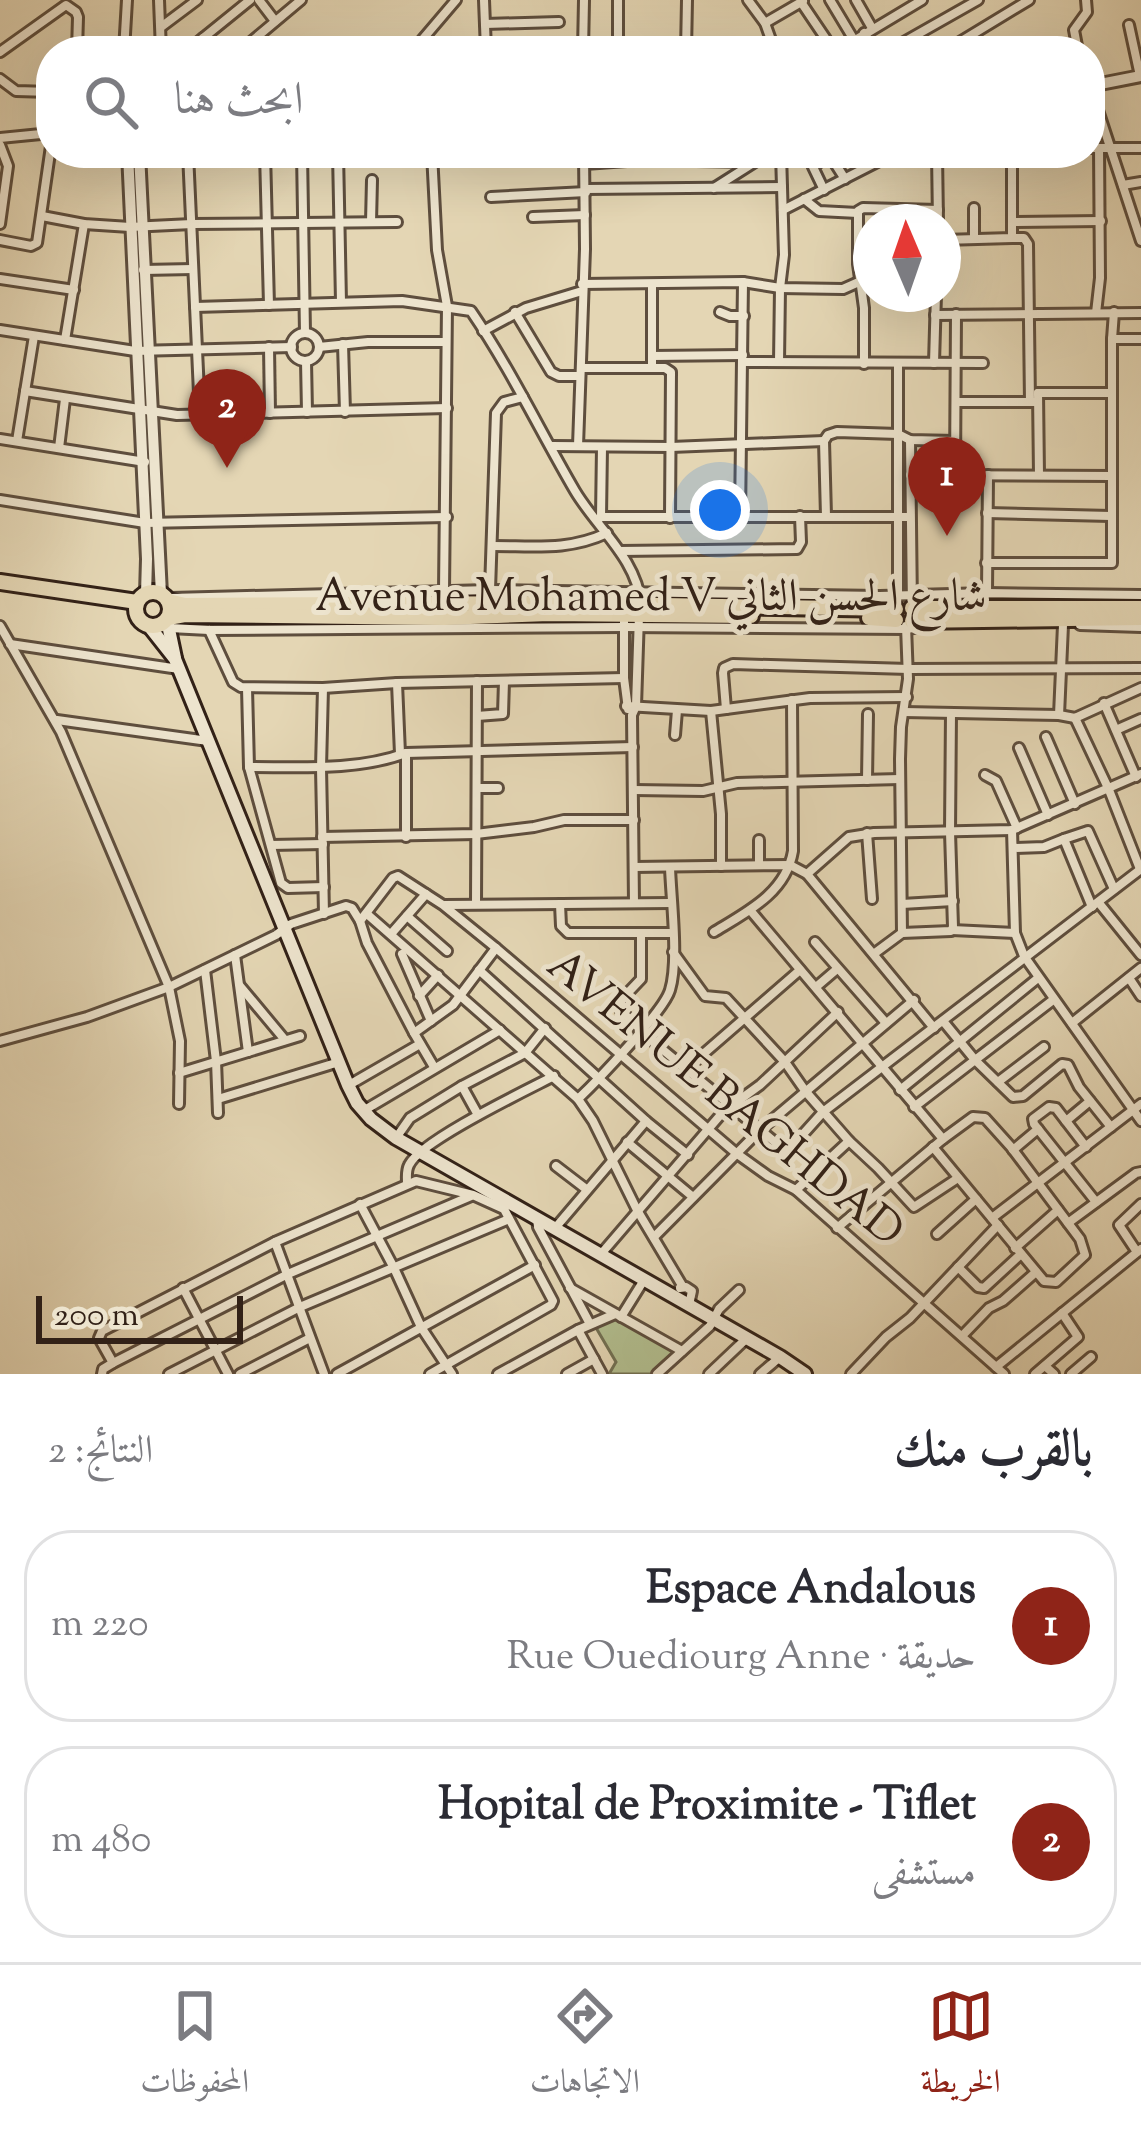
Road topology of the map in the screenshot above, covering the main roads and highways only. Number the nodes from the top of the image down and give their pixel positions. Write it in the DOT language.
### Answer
graph roads {
  1 [pos="0,582"];
  2 [pos="153,601"];
  3 [pos="1141,608"];
  4 [pos="632,609"];
  5 [pos="905,612"];
  6 [pos="1141,622"];
  7 [pos="163,624"];
  8 [pos="177,664"];
  9 [pos="805,1374"];
  1 -- 2 [label="main road"];
  2 -- 4 [label="main road"];
  2 -- 7 [label="main road"];
  2 -- 7 [label="main road"];
  3 -- 5 [label="main road"];
  4 -- 5 [label="main road"];
  4 -- 7 [label="main road"];
  5 -- 6 [label="main road"];
  7 -- 8 [label="main road"];
  7 -- 8 [label="main road"];
  8 -- 9 [label="main road"];
}
